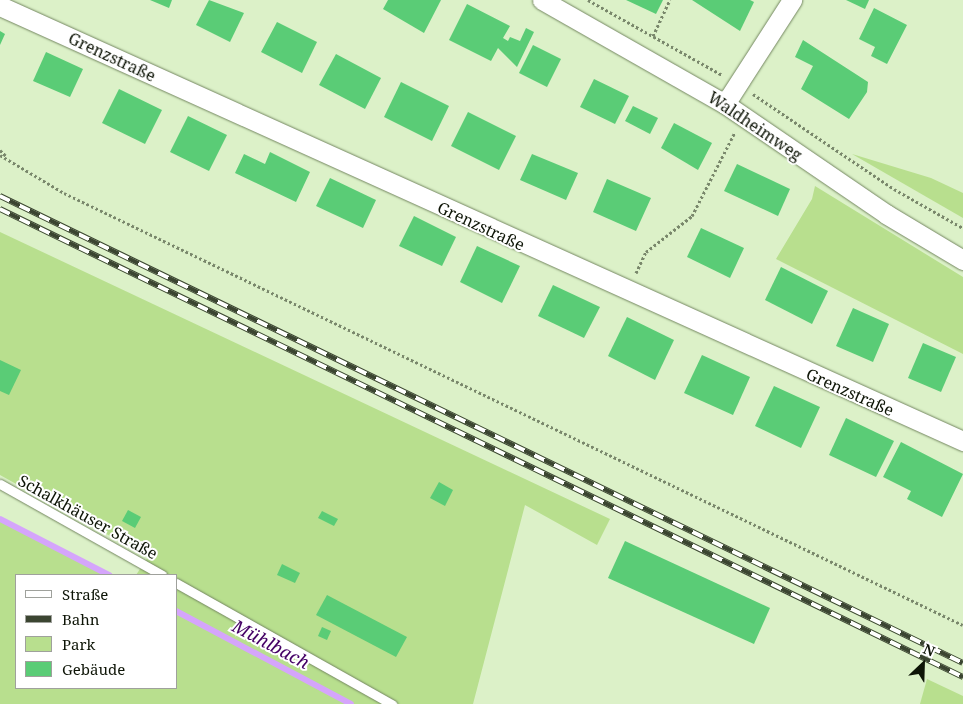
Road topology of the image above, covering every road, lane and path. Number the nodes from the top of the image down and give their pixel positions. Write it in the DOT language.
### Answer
graph roads {
  1 [pos="542,0"];
  2 [pos="588,0"];
  3 [pos="670,0"];
  4 [pos="792,0"];
  5 [pos="0,6"];
  6 [pos="653,36"];
  7 [pos="642,57"];
  8 [pos="737,84"];
  9 [pos="725,104"];
  10 [pos="743,116"];
  11 [pos="0,150"];
  12 [pos="0,155"];
  13 [pos="8,159"];
  14 [pos="963,228"];
  15 [pos="963,260"];
  16 [pos="627,292"];
  17 [pos="963,442"];
  18 [pos="0,484"];
  19 [pos="160,574"];
  20 [pos="178,584"];
  21 [pos="963,626"];
  22 [pos="392,704"];
  1 -- 7 [label="street, Waldheimweg"];
  2 -- 6 [label="path"];
  3 -- 6 [label="path"];
  4 -- 8 [label="street"];
  5 -- 16 [label="street, Grenzstraße"];
  6 -- 7 [label="path"];
  6 -- 8 [label="path"];
  7 -- 9 [label="street, Waldheimweg"];
  8 -- 9 [label="street"];
  8 -- 14 [label="path"];
  9 -- 10 [label="street, Waldheimweg"];
  10 -- 15 [label="street, Waldheimweg"];
  10 -- 16 [label="path"];
  11 -- 13 [label="path"];
  12 -- 13 [label="path"];
  13 -- 21 [label="path"];
  16 -- 17 [label="street, Grenzstraße"];
  18 -- 19 [label="lane, Schalkhäuser Straße"];
  20 -- 22 [label="lane"];
}
